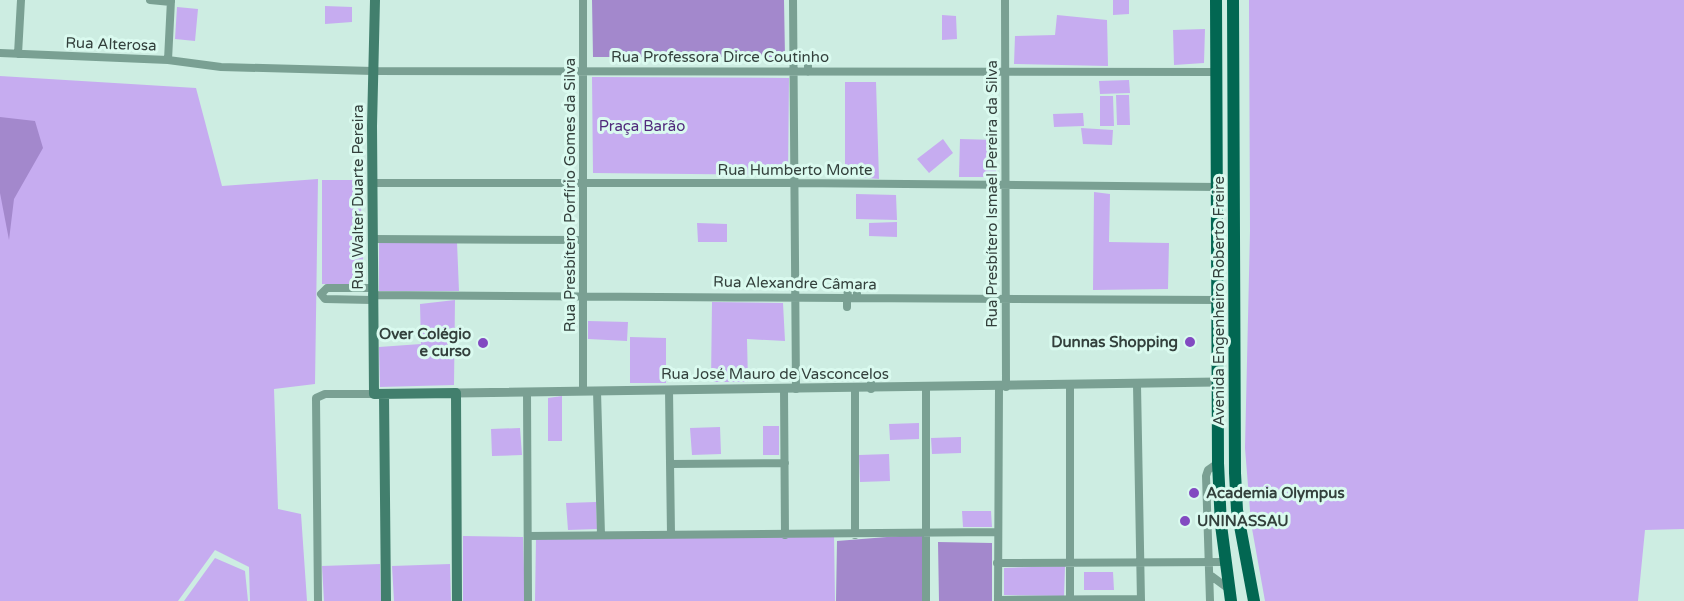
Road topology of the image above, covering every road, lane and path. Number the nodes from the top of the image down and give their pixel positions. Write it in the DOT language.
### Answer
graph roads {
  1 [pos="21,0"];
  2 [pos="150,0"];
  3 [pos="375,0"];
  4 [pos="583,0"];
  5 [pos="793,0"];
  6 [pos="1005,0"];
  7 [pos="1216,0"];
  8 [pos="1233,0"];
  9 [pos="171,1"];
  10 [pos="0,53"];
  11 [pos="18,54"];
  12 [pos="168,60"];
  13 [pos="808,60"];
  14 [pos="221,67"];
  15 [pos="584,70"];
  16 [pos="373,71"];
  17 [pos="1005,71"];
  18 [pos="793,72"];
  19 [pos="808,72"];
  20 [pos="1218,72"];
  21 [pos="373,183"];
  22 [pos="794,183"];
  23 [pos="583,184"];
  24 [pos="1006,184"];
  25 [pos="1218,187"];
  26 [pos="373,239"];
  27 [pos="583,240"];
  28 [pos="847,286"];
  29 [pos="857,286"];
  30 [pos="372,295"];
  31 [pos="584,296"];
  32 [pos="795,297"];
  33 [pos="847,297"];
  34 [pos="857,298"];
  35 [pos="1218,300"];
  36 [pos="1006,301"];
  37 [pos="847,307"];
  38 [pos="871,376"];
  39 [pos="887,378"];
  40 [pos="1217,382"];
  41 [pos="1137,385"];
  42 [pos="1070,386"];
  43 [pos="1002,387"];
  44 [pos="796,389"];
  45 [pos="855,389"];
  46 [pos="871,389"];
  47 [pos="886,389"];
  48 [pos="926,389"];
  49 [pos="669,390"];
  50 [pos="784,390"];
  51 [pos="583,391"];
  52 [pos="597,391"];
  53 [pos="527,392"];
  54 [pos="456,393"];
  55 [pos="379,394"];
  56 [pos="785,463"];
  57 [pos="1218,463"];
  58 [pos="671,464"];
  59 [pos="997,532"];
  60 [pos="926,533"];
  61 [pos="671,534"];
  62 [pos="601,535"];
  63 [pos="785,535"];
  64 [pos="855,535"];
  65 [pos="528,536"];
  66 [pos="1141,561"];
  67 [pos="1209,561"];
  68 [pos="1225,562"];
  69 [pos="997,563"];
  70 [pos="1070,564"];
  71 [pos="1210,575"];
  72 [pos="1230,595"];
  73 [pos="1141,600"];
  74 [pos="318,601"];
  75 [pos="386,601"];
  76 [pos="457,601"];
  77 [pos="528,601"];
  78 [pos="926,601"];
  79 [pos="998,601"];
  80 [pos="1070,601"];
  81 [pos="1210,601"];
  82 [pos="1254,601"];
  1 -- 11 [label="street"];
  2 -- 9 [label="street"];
  3 -- 16 [label="main road, Rua Walter Duarte Pereira"];
  4 -- 15 [label="street, Rua Presbítero Porfírio Gomes da Silva"];
  5 -- 18 [label="street"];
  6 -- 17 [label="street, Rua Presbítero Ismael Pereira da Silva"];
  7 -- 20 [label="main road, Avenida Engenheiro Roberto Freire"];
  8 -- 82 [label="main road, Avenida Engenheiro Roberto Freire"];
  9 -- 12 [label="street"];
  10 -- 11 [label="street, Rua Alterosa"];
  11 -- 12 [label="street, Rua Alterosa"];
  12 -- 14 [label="street, Rua Alterosa"];
  13 -- 19 [label="street"];
  14 -- 16 [label="street, Rua Professora Dirce Coutinho"];
  15 -- 16 [label="street, Rua Professora Dirce Coutinho"];
  15 -- 18 [label="street, Rua Professora Dirce Coutinho"];
  15 -- 23 [label="street, Rua Presbítero Porfírio Gomes da Silva"];
  16 -- 21 [label="main road, Rua Walter Duarte Pereira"];
  17 -- 19 [label="street, Rua Professora Dirce Coutinho"];
  17 -- 20 [label="street, Rua Professora Dirce Coutinho"];
  17 -- 24 [label="street, Rua Presbítero Ismael Pereira da Silva"];
  18 -- 19 [label="street, Rua Professora Dirce Coutinho"];
  18 -- 22 [label="street"];
  20 -- 25 [label="main road, Avenida Engenheiro Roberto Freire"];
  21 -- 23 [label="street, Rua Humberto Monte"];
  21 -- 26 [label="main road, Rua Walter Duarte Pereira"];
  22 -- 23 [label="street, Rua Humberto Monte"];
  22 -- 24 [label="street, Rua Humberto Monte"];
  22 -- 32 [label="street"];
  23 -- 27 [label="street, Rua Presbítero Porfírio Gomes da Silva"];
  24 -- 25 [label="street, Rua Humberto Monte"];
  24 -- 36 [label="street, Rua Presbítero Ismael Pereira da Silva"];
  25 -- 35 [label="main road, Avenida Engenheiro Roberto Freire"];
  26 -- 27 [label="street"];
  26 -- 30 [label="main road, Rua Walter Duarte Pereira"];
  27 -- 31 [label="street, Rua Presbítero Porfírio Gomes da Silva"];
  28 -- 33 [label="street"];
  29 -- 34 [label="street"];
  30 -- 30 [label="street"];
  30 -- 31 [label="street, Rua Alexandre Câmara"];
  30 -- 55 [label="main road, Rua Walter Duarte Pereira"];
  31 -- 32 [label="street, Rua Alexandre Câmara"];
  31 -- 51 [label="street, Rua Presbítero Porfírio Gomes da Silva"];
  32 -- 33 [label="street, Rua Alexandre Câmara"];
  32 -- 44 [label="street"];
  33 -- 34 [label="street, Rua Alexandre Câmara"];
  33 -- 37 [label="street"];
  34 -- 36 [label="street, Rua Alexandre Câmara"];
  35 -- 36 [label="street, Rua Alexandre Câmara"];
  35 -- 40 [label="main road, Avenida Engenheiro Roberto Freire"];
  36 -- 43 [label="street, Rua Presbítero Ismael Pereira da Silva"];
  38 -- 46 [label="street"];
  39 -- 47 [label="street"];
  40 -- 41 [label="street, Rua José Mauro de Vasconcelos"];
  40 -- 57 [label="main road, Avenida Engenheiro Roberto Freire"];
  41 -- 42 [label="street, Rua José Mauro de Vasconcelos"];
  41 -- 66 [label="street"];
  42 -- 43 [label="street, Rua José Mauro de Vasconcelos"];
  42 -- 70 [label="street"];
  43 -- 48 [label="street, Rua José Mauro de Vasconcelos"];
  43 -- 59 [label="street, Rua Presbítero Ismael Pereira da Silva"];
  44 -- 45 [label="street, Rua José Mauro de Vasconcelos"];
  44 -- 50 [label="street, Rua José Mauro de Vasconcelos"];
  45 -- 46 [label="street, Rua José Mauro de Vasconcelos"];
  45 -- 64 [label="street"];
  46 -- 47 [label="street, Rua José Mauro de Vasconcelos"];
  47 -- 48 [label="street, Rua José Mauro de Vasconcelos"];
  48 -- 60 [label="street"];
  49 -- 50 [label="street, Rua José Mauro de Vasconcelos"];
  49 -- 52 [label="street, Rua José Mauro de Vasconcelos"];
  49 -- 58 [label="street"];
  50 -- 56 [label="street"];
  51 -- 52 [label="street, Rua José Mauro de Vasconcelos"];
  51 -- 53 [label="street, Rua José Mauro de Vasconcelos"];
  52 -- 62 [label="street"];
  53 -- 54 [label="street, Rua José Mauro de Vasconcelos"];
  53 -- 65 [label="street"];
  54 -- 55 [label="main road, Rua José Mauro de Vasconcelos"];
  54 -- 76 [label="main road"];
  55 -- 74 [label="street, Rua José Mauro de Vasconcelos"];
  55 -- 75 [label="main road, Rua Walter Duarte Pereira"];
  56 -- 58 [label="street"];
  56 -- 63 [label="street"];
  57 -- 67 [label="street"];
  57 -- 68 [label="main road, Avenida Engenheiro Roberto Freire"];
  58 -- 61 [label="street"];
  59 -- 60 [label="street"];
  59 -- 69 [label="street, Rua Presbítero Ismael Pereira da Silva"];
  60 -- 64 [label="street"];
  60 -- 78 [label="street"];
  61 -- 62 [label="street"];
  61 -- 63 [label="street"];
  62 -- 65 [label="street"];
  63 -- 64 [label="street"];
  65 -- 77 [label="street"];
  66 -- 67 [label="street"];
  66 -- 70 [label="street"];
  66 -- 73 [label="street"];
  67 -- 68 [label="street"];
  67 -- 71 [label="street"];
  68 -- 72 [label="main road, Avenida Engenheiro Roberto Freire"];
  69 -- 70 [label="street"];
  69 -- 79 [label="street, Rua Presbítero Ismael Pereira da Silva"];
  70 -- 80 [label="street"];
  71 -- 72 [label="street"];
  71 -- 81 [label="street"];
  73 -- 80 [label="street"];
  79 -- 80 [label="street"];
}
